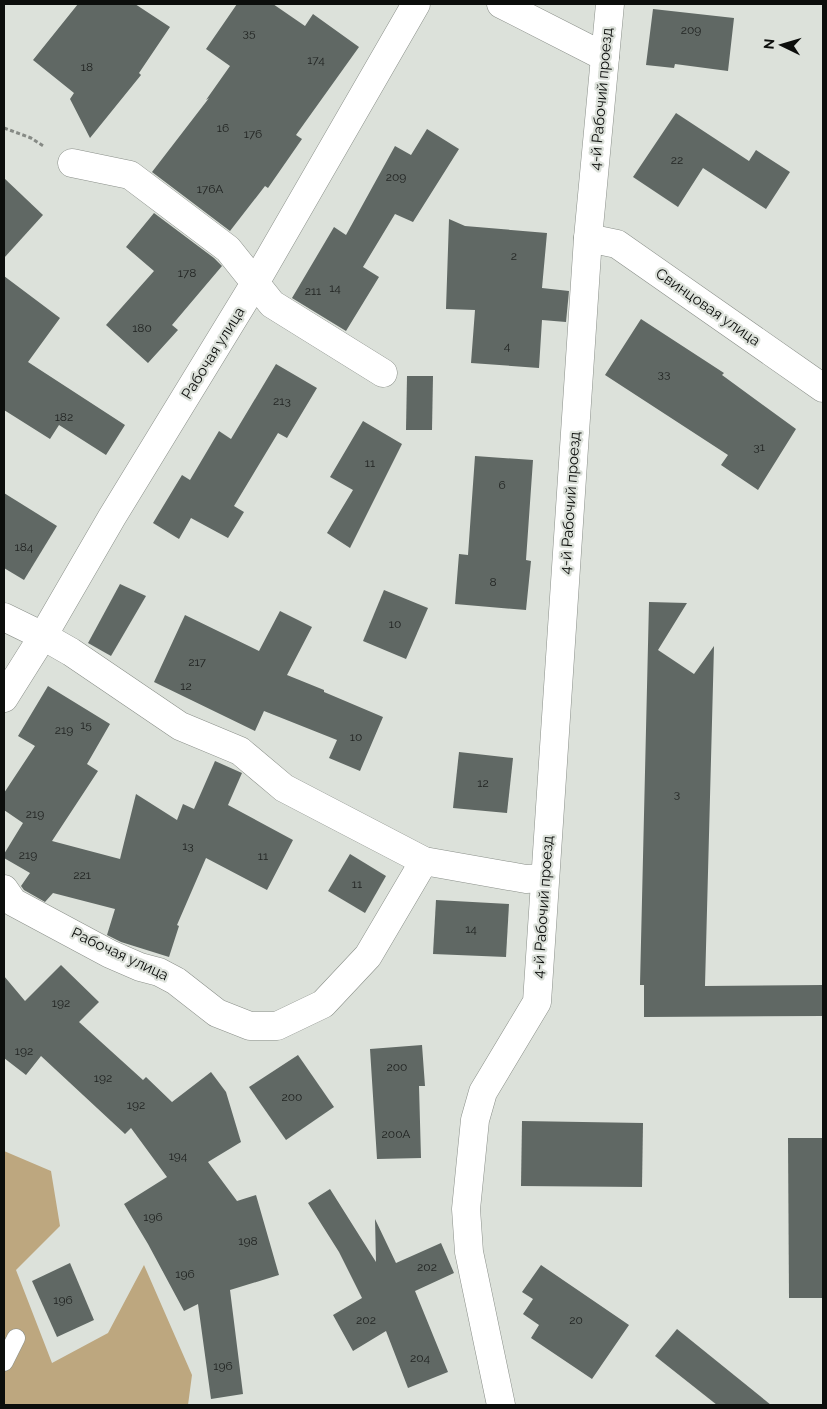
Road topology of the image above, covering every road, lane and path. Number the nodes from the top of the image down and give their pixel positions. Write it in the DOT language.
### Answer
graph roads {
  1 [pos="416,4"];
  2 [pos="501,4"];
  3 [pos="610,4"];
  4 [pos="605,56"];
  5 [pos="4,128"];
  6 [pos="72,163"];
  7 [pos="588,238"];
  8 [pos="255,283"];
  9 [pos="383,373"];
  10 [pos="823,388"];
  11 [pos="4,617"];
  12 [pos="43,636"];
  13 [pos="4,698"];
  14 [pos="424,861"];
  15 [pos="544,878"];
  16 [pos="4,889"];
  17 [pos="16,1338"];
  18 [pos="4,1362"];
  19 [pos="501,1405"];
  1 -- 8 [label="street, Рабочая улица"];
  2 -- 4 [label="street"];
  3 -- 4 [label="street, 4-й Рабочий проезд"];
  4 -- 7 [label="street, 4-й Рабочий проезд"];
  5 -- 6 [label="path"];
  6 -- 8 [label="street"];
  7 -- 10 [label="street, Свинцовая улица"];
  7 -- 15 [label="street, 4-й Рабочий проезд"];
  8 -- 9 [label="street"];
  8 -- 12 [label="street, Рабочая улица"];
  11 -- 12 [label="street"];
  12 -- 13 [label="street, Рабочая улица"];
  12 -- 14 [label="street"];
  14 -- 15 [label="street"];
  14 -- 16 [label="street, Рабочая улица"];
  15 -- 19 [label="street, 4-й Рабочий проезд"];
  17 -- 18 [label="lane"];
}
